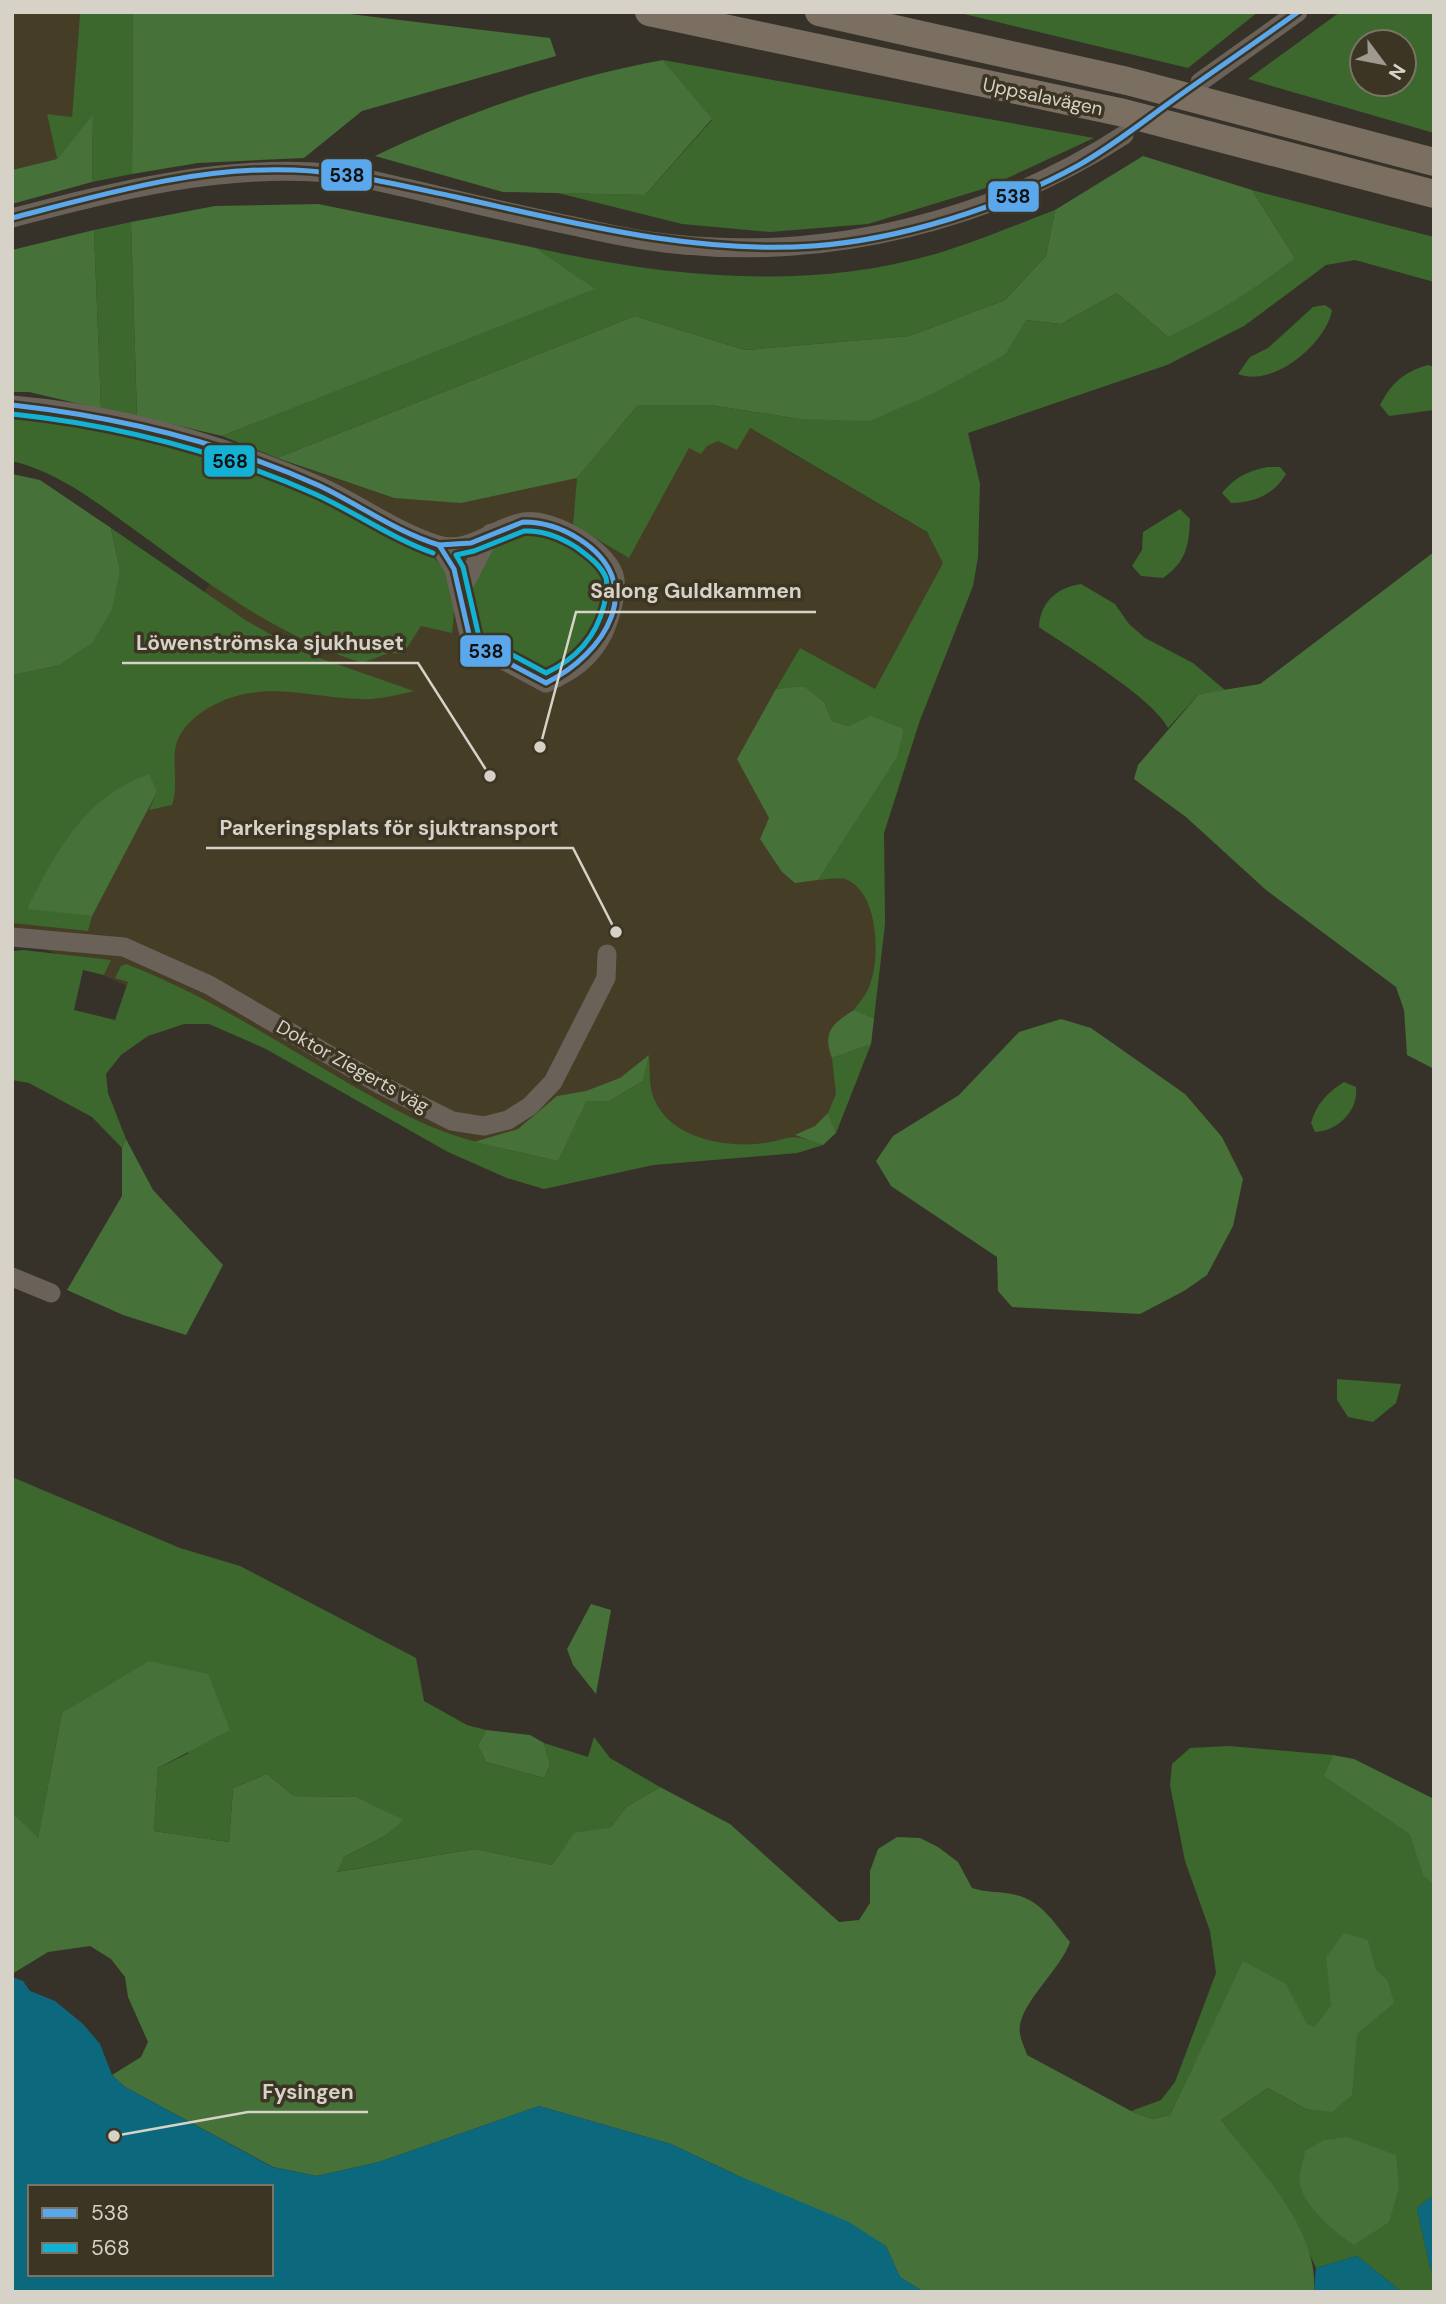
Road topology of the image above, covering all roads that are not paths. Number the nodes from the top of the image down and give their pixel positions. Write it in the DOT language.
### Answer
graph roads {
  1 [pos="649,12"];
  2 [pos="819,12"];
  3 [pos="1297,12"];
  4 [pos="1199,82"];
  5 [pos="1124,135"];
  6 [pos="1434,162"];
  7 [pos="1434,194"];
  8 [pos="12,218"];
  9 [pos="12,405"];
  10 [pos="491,533"];
  11 [pos="439,545"];
  12 [pos="461,591"];
  13 [pos="12,937"];
  14 [pos="607,954"];
  15 [pos="12,1277"];
  16 [pos="51,1293"];
  1 -- 7 [label="highway, Uppsalavägen"];
  2 -- 6 [label="highway, Uppsalavägen"];
  3 -- 4 [label="street"];
  5 -- 8 [label="street"];
  9 -- 11 [label="street"];
  10 -- 11 [label="street"];
  10 -- 12 [label="street"];
  10 -- 12 [label="street"];
  11 -- 12 [label="street"];
  13 -- 14 [label="street, Doktor Ziegerts väg"];
  15 -- 16 [label="street"];
}
